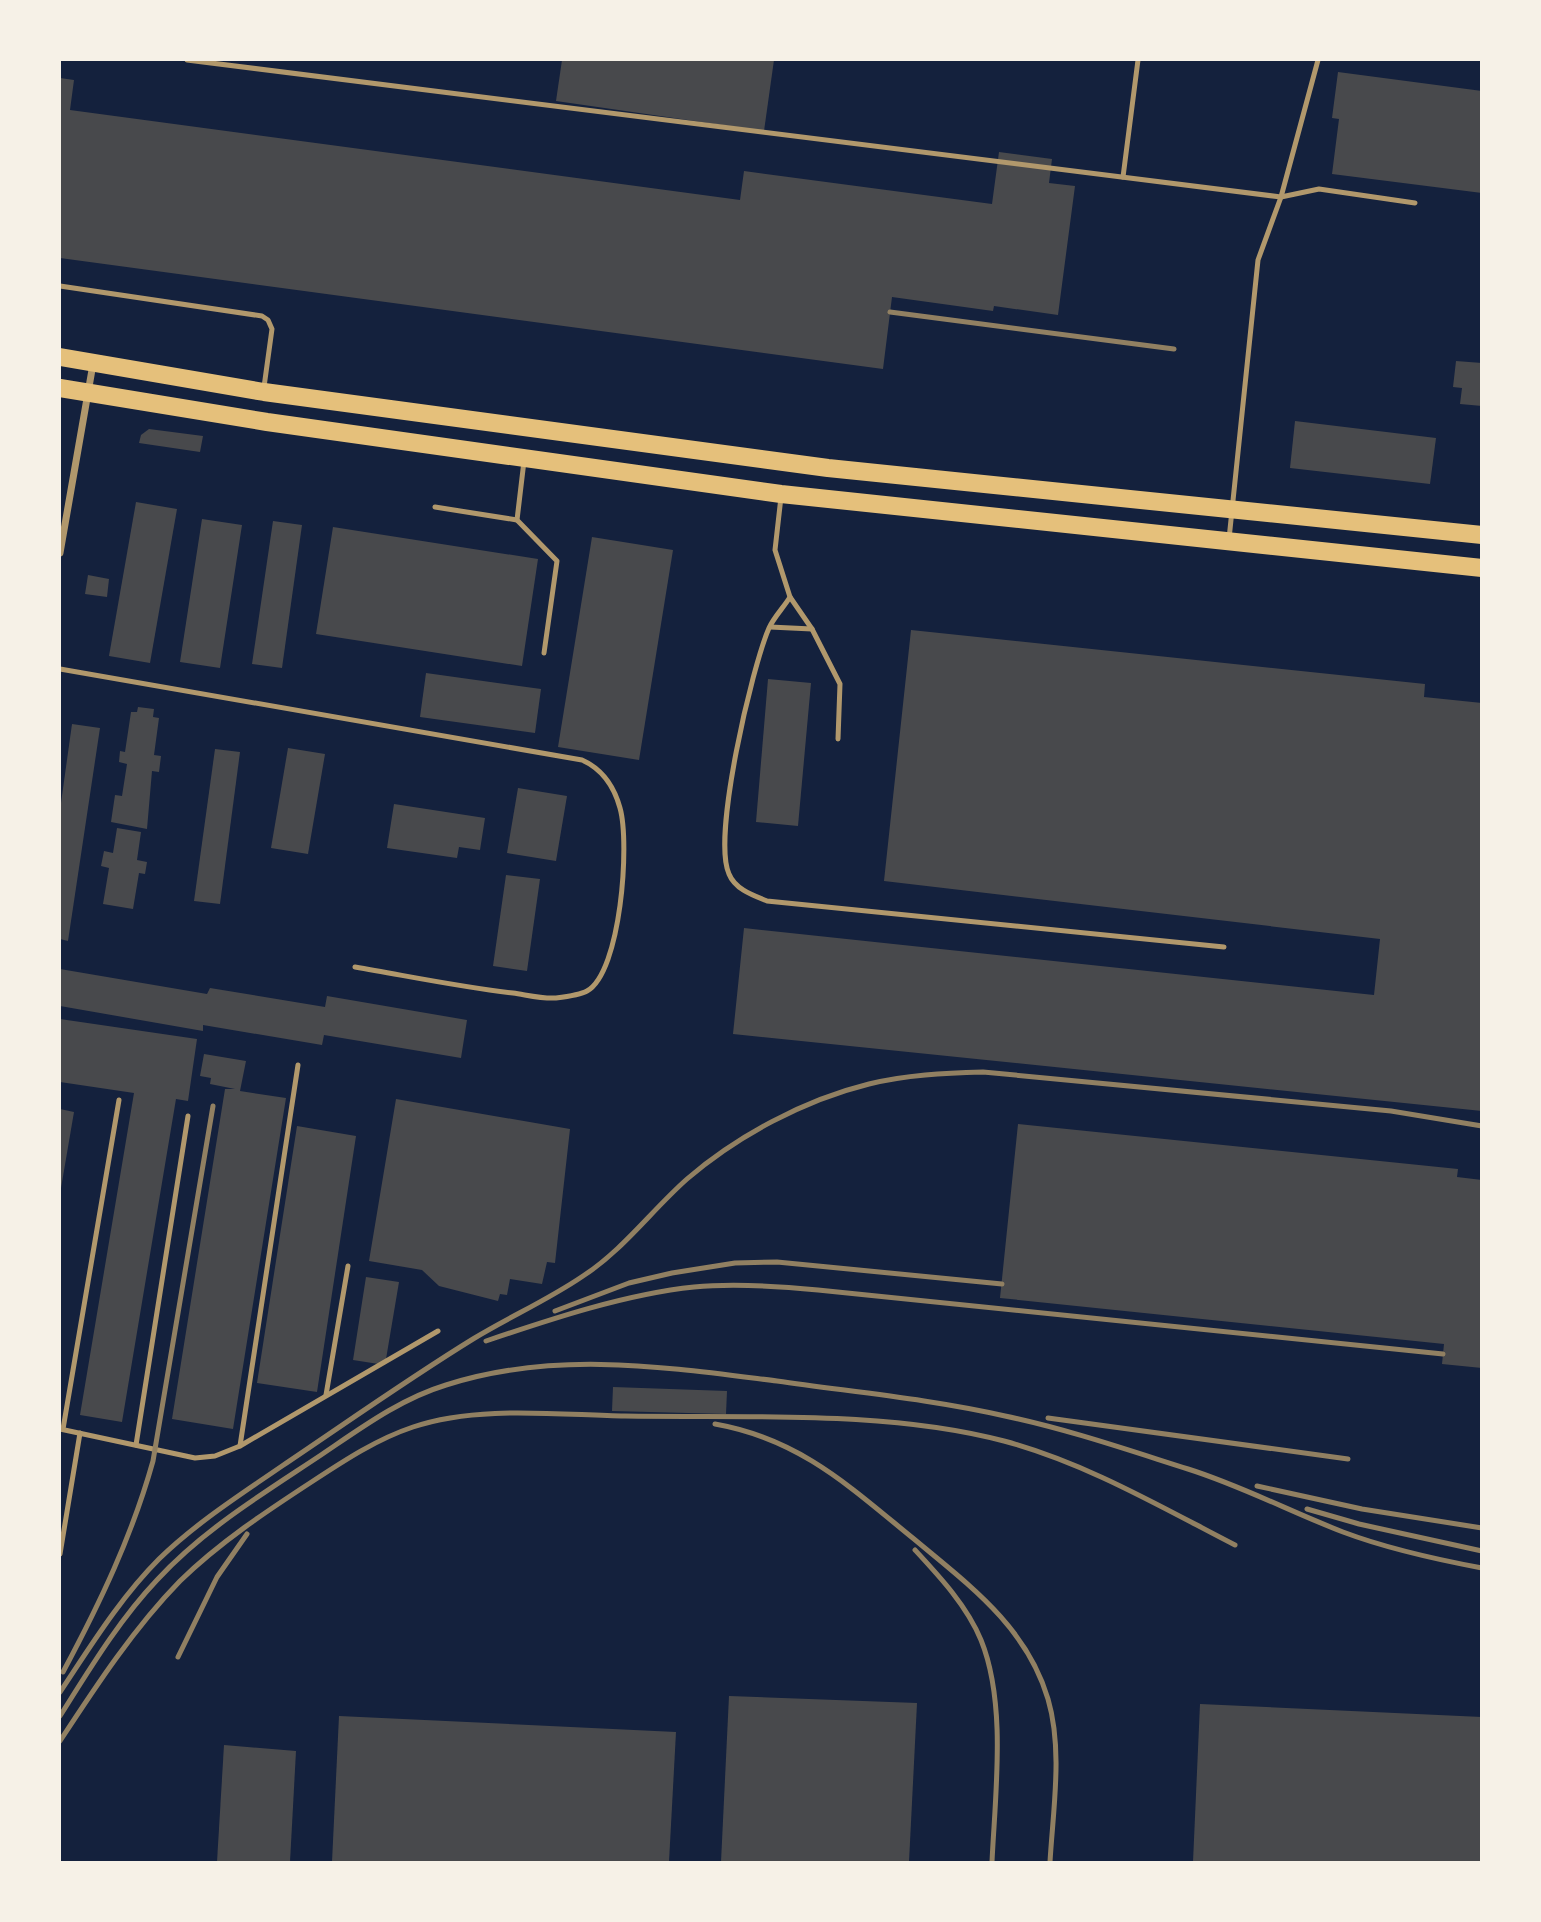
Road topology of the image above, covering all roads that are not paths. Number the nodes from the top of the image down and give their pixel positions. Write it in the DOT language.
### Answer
graph roads {
  1 [pos="187,60"];
  2 [pos="1138,60"];
  3 [pos="1318,60"];
  4 [pos="1123,177"];
  5 [pos="1281,197"];
  6 [pos="1415,203"];
  7 [pos="60,286"];
  8 [pos="60,357"];
  9 [pos="93,362"];
  10 [pos="60,388"];
  11 [pos="88,393"];
  12 [pos="264,393"];
  13 [pos="524,458"];
  14 [pos="781,494"];
  15 [pos="435,507"];
  16 [pos="1232,510"];
  17 [pos="517,520"];
  18 [pos="1482,534"];
  19 [pos="1229,542"];
  20 [pos="60,553"];
  21 [pos="1482,568"];
  22 [pos="790,597"];
  23 [pos="770,627"];
  24 [pos="812,629"];
  25 [pos="544,653"];
  26 [pos="60,669"];
  27 [pos="838,739"];
  28 [pos="1224,947"];
  29 [pos="355,967"];
  30 [pos="298,1065"];
  31 [pos="119,1100"];
  32 [pos="188,1116"];
  33 [pos="348,1266"];
  34 [pos="438,1331"];
  35 [pos="326,1395"];
  36 [pos="61,1429"];
  37 [pos="80,1433"];
  38 [pos="136,1445"];
  39 [pos="240,1446"];
  40 [pos="60,1554"];
  1 -- 4 [label="lane"];
  2 -- 4 [label="lane"];
  3 -- 5 [label="lane"];
  4 -- 5 [label="lane"];
  5 -- 6 [label="lane"];
  5 -- 16 [label="lane"];
  7 -- 12 [label="lane"];
  8 -- 9 [label="main road"];
  9 -- 11 [label="street"];
  9 -- 12 [label="main road"];
  10 -- 11 [label="main road"];
  11 -- 13 [label="main road"];
  11 -- 20 [label="street"];
  12 -- 16 [label="main road"];
  13 -- 14 [label="main road"];
  13 -- 17 [label="lane"];
  14 -- 19 [label="main road"];
  14 -- 22 [label="lane"];
  15 -- 17 [label="lane"];
  16 -- 18 [label="main road"];
  16 -- 19 [label="lane"];
  17 -- 25 [label="lane"];
  19 -- 21 [label="main road"];
  22 -- 23 [label="lane"];
  22 -- 24 [label="lane"];
  23 -- 24 [label="lane"];
  23 -- 28 [label="lane"];
  24 -- 27 [label="lane"];
  26 -- 29 [label="lane"];
  30 -- 39 [label="lane"];
  31 -- 36 [label="lane"];
  32 -- 38 [label="lane"];
  33 -- 35 [label="lane"];
  34 -- 35 [label="lane"];
  35 -- 39 [label="lane"];
  36 -- 37 [label="lane"];
  37 -- 38 [label="lane"];
  37 -- 40 [label="lane"];
  38 -- 39 [label="lane"];
}
